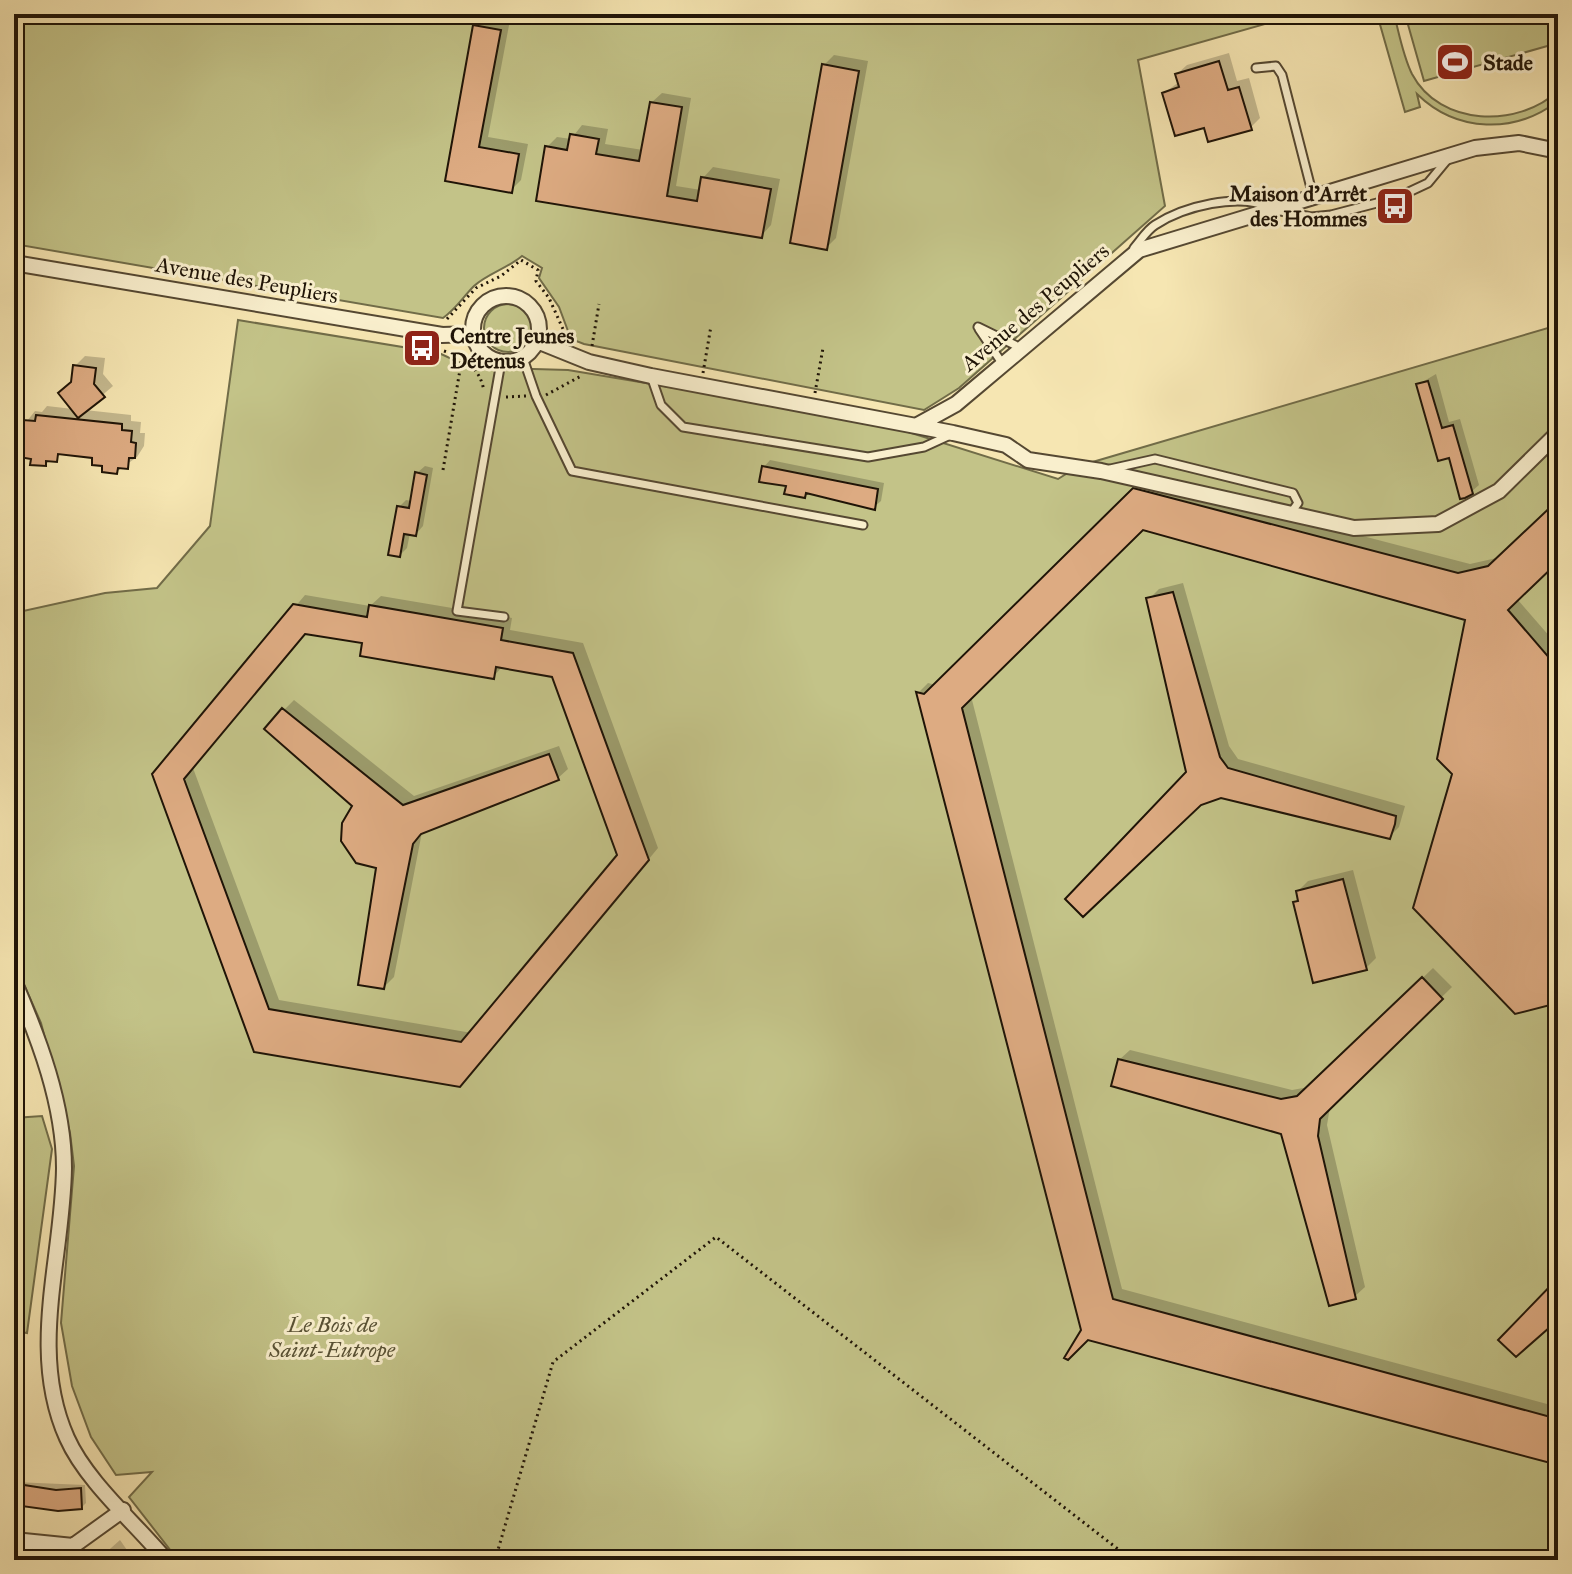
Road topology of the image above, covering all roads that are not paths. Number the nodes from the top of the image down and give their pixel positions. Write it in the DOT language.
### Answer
graph roads {
  1 [pos="1256,68"];
  2 [pos="1558,151"];
  3 [pos="1451,155"];
  4 [pos="1314,198"];
  5 [pos="1273,209"];
  6 [pos="1125,259"];
  7 [pos="14,263"];
  8 [pos="474,334"];
  9 [pos="537,341"];
  10 [pos="1019,347"];
  11 [pos="523,358"];
  12 [pos="501,362"];
  13 [pos="1002,363"];
  14 [pos="651,376"];
  15 [pos="916,426"];
  16 [pos="953,433"];
  17 [pos="1558,433"];
  18 [pos="1101,471"];
  19 [pos="1289,515"];
  20 [pos="863,525"];
  21 [pos="504,617"];
  22 [pos="14,981"];
  23 [pos="123,1510"];
  24 [pos="14,1540"];
  25 [pos="33,1542"];
  26 [pos="20,1560"];
  27 [pos="166,1560"];
  1 -- 4 [label="lane"];
  2 -- 3 [label="street, Avenue des Peupliers"];
  3 -- 4 [label="street, Avenue des Peupliers"];
  3 -- 5 [label="lane"];
  4 -- 5 [label="street, Avenue des Peupliers"];
  5 -- 6 [label="street, Avenue des Peupliers"];
  5 -- 6 [label="lane"];
  6 -- 10 [label="street, Avenue des Peupliers"];
  7 -- 8 [label="street, Avenue des Peupliers"];
  8 -- 9 [label="street"];
  8 -- 12 [label="street"];
  9 -- 11 [label="street"];
  9 -- 14 [label="street"];
  10 -- 13 [label="street, Avenue des Peupliers"];
  10 -- 13 [label="lane"];
  11 -- 12 [label="street"];
  11 -- 20 [label="lane"];
  12 -- 21 [label="lane"];
  13 -- 15 [label="street, Avenue des Peupliers"];
  14 -- 15 [label="street"];
  14 -- 16 [label="lane"];
  15 -- 16 [label="street"];
  16 -- 18 [label="street"];
  17 -- 19 [label="street"];
  18 -- 19 [label="street"];
  18 -- 19 [label="lane"];
  22 -- 23 [label="street"];
  23 -- 25 [label="street"];
  23 -- 27 [label="street"];
  24 -- 25 [label="street"];
  25 -- 26 [label="lane"];
}
